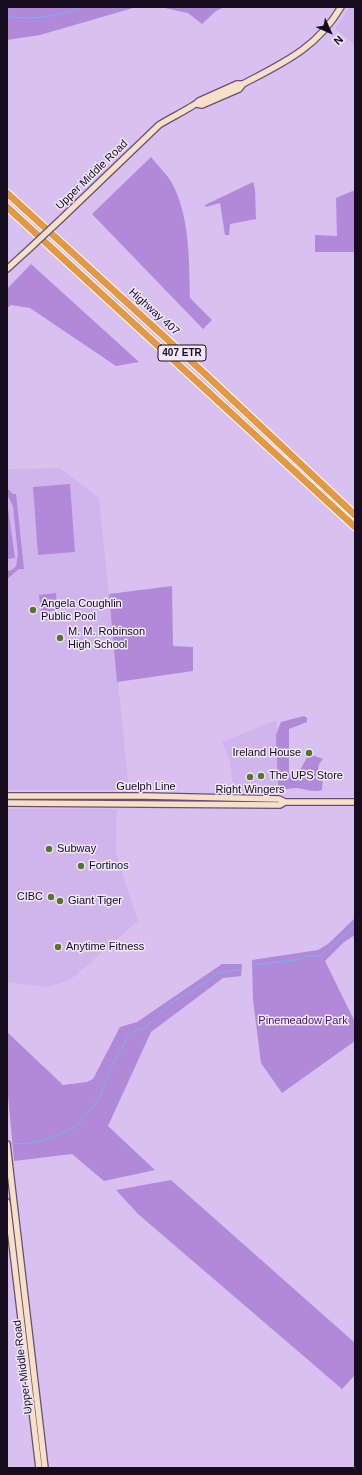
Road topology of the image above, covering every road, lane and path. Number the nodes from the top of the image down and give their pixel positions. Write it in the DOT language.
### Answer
graph roads {
  1 [pos="341,7"];
  2 [pos="7,193"];
  3 [pos="7,207"];
  4 [pos="7,269"];
  5 [pos="355,515"];
  6 [pos="355,527"];
  7 [pos="7,796"];
  8 [pos="126,797"];
  9 [pos="285,802"];
  10 [pos="355,802"];
  11 [pos="7,803"];
  12 [pos="126,804"];
  13 [pos="7,1144"];
  14 [pos="7,1202"];
  15 [pos="39,1468"];
  16 [pos="45,1468"];
  1 -- 4 [label="main road, Upper Middle Road, bridge"];
  2 -- 5 [label="highway, Highway 407 / 407 ETR"];
  3 -- 6 [label="highway, Highway 407 / 407 ETR"];
  7 -- 8 [label="main road, Guelph Line"];
  8 -- 9 [label="main road, Guelph Line"];
  8 -- 12 [label="main road"];
  9 -- 10 [label="main road, Guelph Line"];
  9 -- 12 [label="main road, Guelph Line"];
  11 -- 12 [label="main road, Guelph Line"];
  13 -- 16 [label="main road, Upper Middle Road"];
  14 -- 15 [label="main road, Upper Middle Road"];
}
